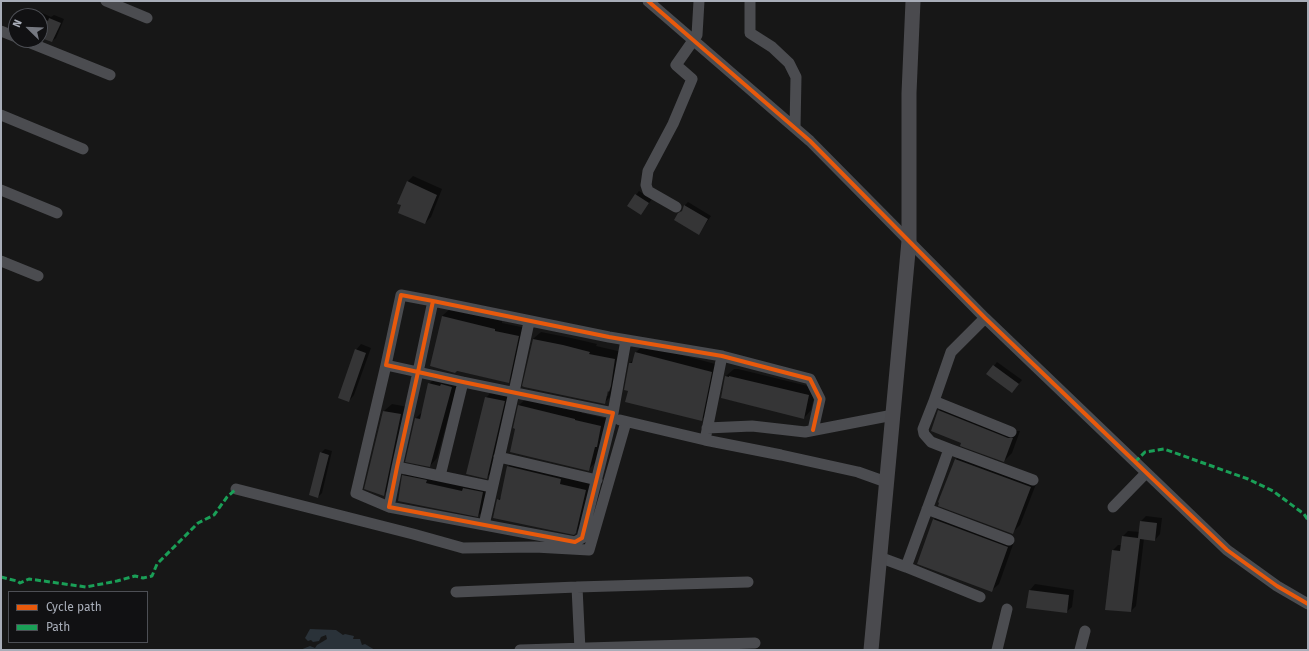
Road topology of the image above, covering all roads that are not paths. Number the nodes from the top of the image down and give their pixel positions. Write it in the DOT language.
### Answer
graph roads {
  1 [pos="106,1"];
  2 [pos="648,1"];
  3 [pos="699,1"];
  4 [pos="750,1"];
  5 [pos="913,1"];
  6 [pos="147,18"];
  7 [pos="693,40"];
  8 [pos="43,48"];
  9 [pos="110,75"];
  10 [pos="1,115"];
  11 [pos="795,128"];
  12 [pos="83,149"];
  13 [pos="1,190"];
  14 [pos="676,207"];
  15 [pos="57,213"];
  16 [pos="909,241"];
  17 [pos="1,261"];
  18 [pos="38,276"];
  19 [pos="433,301"];
  20 [pos="985,318"];
  21 [pos="529,322"];
  22 [pos="626,340"];
  23 [pos="722,356"];
  24 [pos="386,365"];
  25 [pos="418,372"];
  26 [pos="463,382"];
  27 [pos="514,392"];
  28 [pos="934,401"];
  29 [pos="893,414"];
  30 [pos="613,416"];
  31 [pos="626,422"];
  32 [pos="707,428"];
  33 [pos="813,430"];
  34 [pos="1011,432"];
  35 [pos="705,440"];
  36 [pos="949,449"];
  37 [pos="499,457"];
  38 [pos="397,467"];
  39 [pos="1146,473"];
  40 [pos="440,476"];
  41 [pos="597,480"];
  42 [pos="1033,480"];
  43 [pos="886,482"];
  44 [pos="492,487"];
  45 [pos="236,489"];
  46 [pos="389,507"];
  47 [pos="1113,507"];
  48 [pos="927,509"];
  49 [pos="484,525"];
  50 [pos="1009,540"];
  51 [pos="879,557"];
  52 [pos="906,567"];
  53 [pos="748,582"];
  54 [pos="577,587"];
  55 [pos="456,592"];
  56 [pos="980,597"];
  57 [pos="1308,604"];
  58 [pos="1007,609"];
  59 [pos="1085,631"];
  60 [pos="755,643"];
  61 [pos="580,649"];
  62 [pos="520,650"];
  63 [pos="870,650"];
  64 [pos="997,650"];
  65 [pos="1080,650"];
  1 -- 6 [label="street"];
  2 -- 7 [label="street"];
  3 -- 7 [label="street"];
  4 -- 11 [label="street"];
  5 -- 16 [label="main road"];
  7 -- 11 [label="street"];
  7 -- 14 [label="street"];
  8 -- 9 [label="street"];
  10 -- 12 [label="street"];
  11 -- 16 [label="street"];
  13 -- 15 [label="street"];
  16 -- 20 [label="street"];
  16 -- 29 [label="main road"];
  17 -- 18 [label="street"];
  19 -- 21 [label="street"];
  19 -- 24 [label="street"];
  19 -- 25 [label="street"];
  20 -- 28 [label="street"];
  20 -- 39 [label="street"];
  21 -- 22 [label="street"];
  21 -- 27 [label="street"];
  22 -- 23 [label="street"];
  22 -- 30 [label="street"];
  23 -- 32 [label="street"];
  23 -- 33 [label="street"];
  24 -- 25 [label="street"];
  24 -- 46 [label="street"];
  25 -- 26 [label="street"];
  25 -- 38 [label="street"];
  26 -- 27 [label="street"];
  26 -- 40 [label="street"];
  27 -- 30 [label="street"];
  27 -- 37 [label="street"];
  28 -- 34 [label="street"];
  28 -- 36 [label="street"];
  29 -- 33 [label="street"];
  29 -- 43 [label="main road"];
  30 -- 31 [label="street"];
  30 -- 41 [label="street"];
  31 -- 35 [label="street"];
  31 -- 45 [label="street"];
  32 -- 33 [label="street"];
  32 -- 35 [label="street"];
  35 -- 43 [label="street"];
  36 -- 42 [label="street"];
  36 -- 48 [label="street"];
  37 -- 41 [label="street"];
  37 -- 44 [label="street"];
  38 -- 40 [label="street"];
  38 -- 46 [label="street"];
  39 -- 47 [label="street"];
  39 -- 57 [label="street"];
  40 -- 44 [label="street"];
  41 -- 49 [label="street"];
  43 -- 51 [label="main road"];
  44 -- 49 [label="street"];
  46 -- 49 [label="street"];
  48 -- 50 [label="street"];
  48 -- 52 [label="street"];
  51 -- 52 [label="street"];
  51 -- 63 [label="main road"];
  52 -- 56 [label="street"];
  53 -- 54 [label="street"];
  54 -- 55 [label="street"];
  54 -- 61 [label="street"];
  58 -- 64 [label="street"];
  59 -- 65 [label="street"];
  60 -- 61 [label="street"];
  61 -- 62 [label="street"];
}
